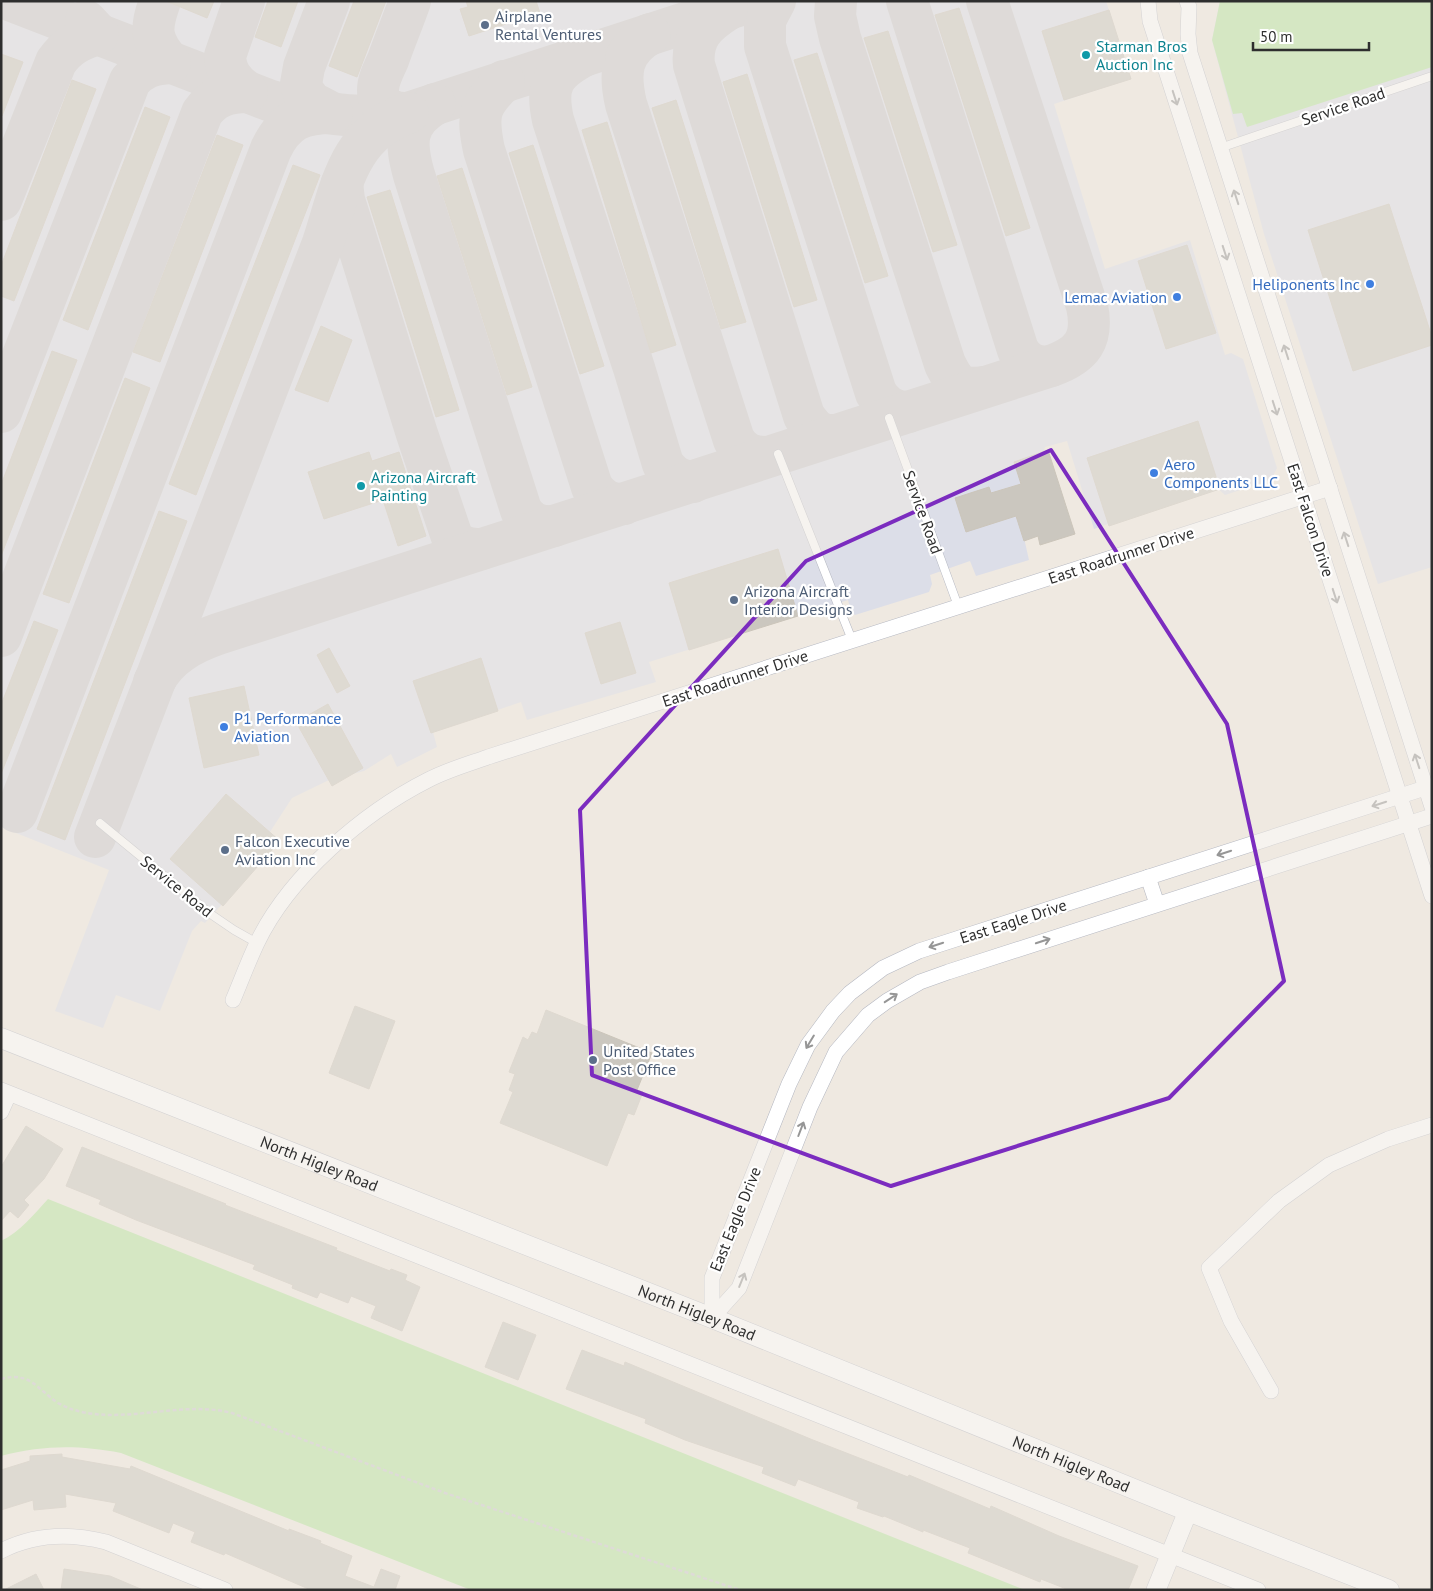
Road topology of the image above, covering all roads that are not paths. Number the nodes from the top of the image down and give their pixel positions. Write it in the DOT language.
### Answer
graph roads {
  1 [pos="1148,1"];
  2 [pos="1187,1"];
  3 [pos="1432,76"];
  4 [pos="1220,148"];
  5 [pos="889,418"];
  6 [pos="778,454"];
  7 [pos="1330,488"];
  8 [pos="1303,496"];
  9 [pos="958,606"];
  10 [pos="852,640"];
  11 [pos="1426,788"];
  12 [pos="1400,797"];
  13 [pos="1432,807"];
  14 [pos="1432,816"];
  15 [pos="100,823"];
  16 [pos="1408,824"];
  17 [pos="1148,877"];
  18 [pos="1432,896"];
  19 [pos="1157,904"];
  20 [pos="257,943"];
  21 [pos="234,1000"];
  22 [pos="1,1038"];
  23 [pos="5,1092"];
  24 [pos="1,1112"];
  25 [pos="1432,1125"];
  26 [pos="712,1318"];
  27 [pos="1271,1391"];
  28 [pos="1188,1511"];
  29 [pos="1,1551"];
  30 [pos="1170,1555"];
  31 [pos="225,1590"];
  32 [pos="1156,1590"];
  33 [pos="1258,1590"];
  34 [pos="1389,1590"];
  1 -- 8 [label="street, East Falcon Drive, one-way"];
  2 -- 4 [label="street, East Falcon Drive"];
  3 -- 4 [label="lane, Service Road"];
  7 -- 4 [label="street, East Falcon Drive, one-way"];
  5 -- 9 [label="lane, Service Road"];
  6 -- 10 [label="lane"];
  7 -- 8 [label="street, East Roadrunner Drive"];
  11 -- 7 [label="street, East Falcon Drive, one-way"];
  8 -- 9 [label="street, East Roadrunner Drive"];
  8 -- 12 [label="street, East Falcon Drive, one-way"];
  9 -- 10 [label="street, East Roadrunner Drive"];
  10 -- 20 [label="street, East Roadrunner Drive"];
  11 -- 12 [label="street, East Eagle Drive"];
  11 -- 13 [label="street, East Falcon Drive"];
  12 -- 16 [label="street, East Falcon Drive"];
  12 -- 17 [label="street, East Eagle Drive, one-way"];
  14 -- 16 [label="street, East Eagle Drive"];
  15 -- 20 [label="lane, Service Road"];
  16 -- 18 [label="street, East Falcon Drive"];
  16 -- 19 [label="street, East Eagle Drive"];
  17 -- 19 [label="street"];
  17 -- 26 [label="street, East Eagle Drive, one-way"];
  26 -- 19 [label="street, East Eagle Drive, one-way"];
  20 -- 21 [label="street, East Roadrunner Drive"];
  22 -- 26 [label="main road, North Higley Road"];
  23 -- 24 [label="street"];
  23 -- 30 [label="street"];
  25 -- 27 [label="street"];
  26 -- 28 [label="main road, North Higley Road"];
  28 -- 30 [label="street"];
  28 -- 34 [label="main road, North Higley Road"];
  29 -- 31 [label="street"];
  30 -- 32 [label="street"];
  30 -- 33 [label="street"];
}
